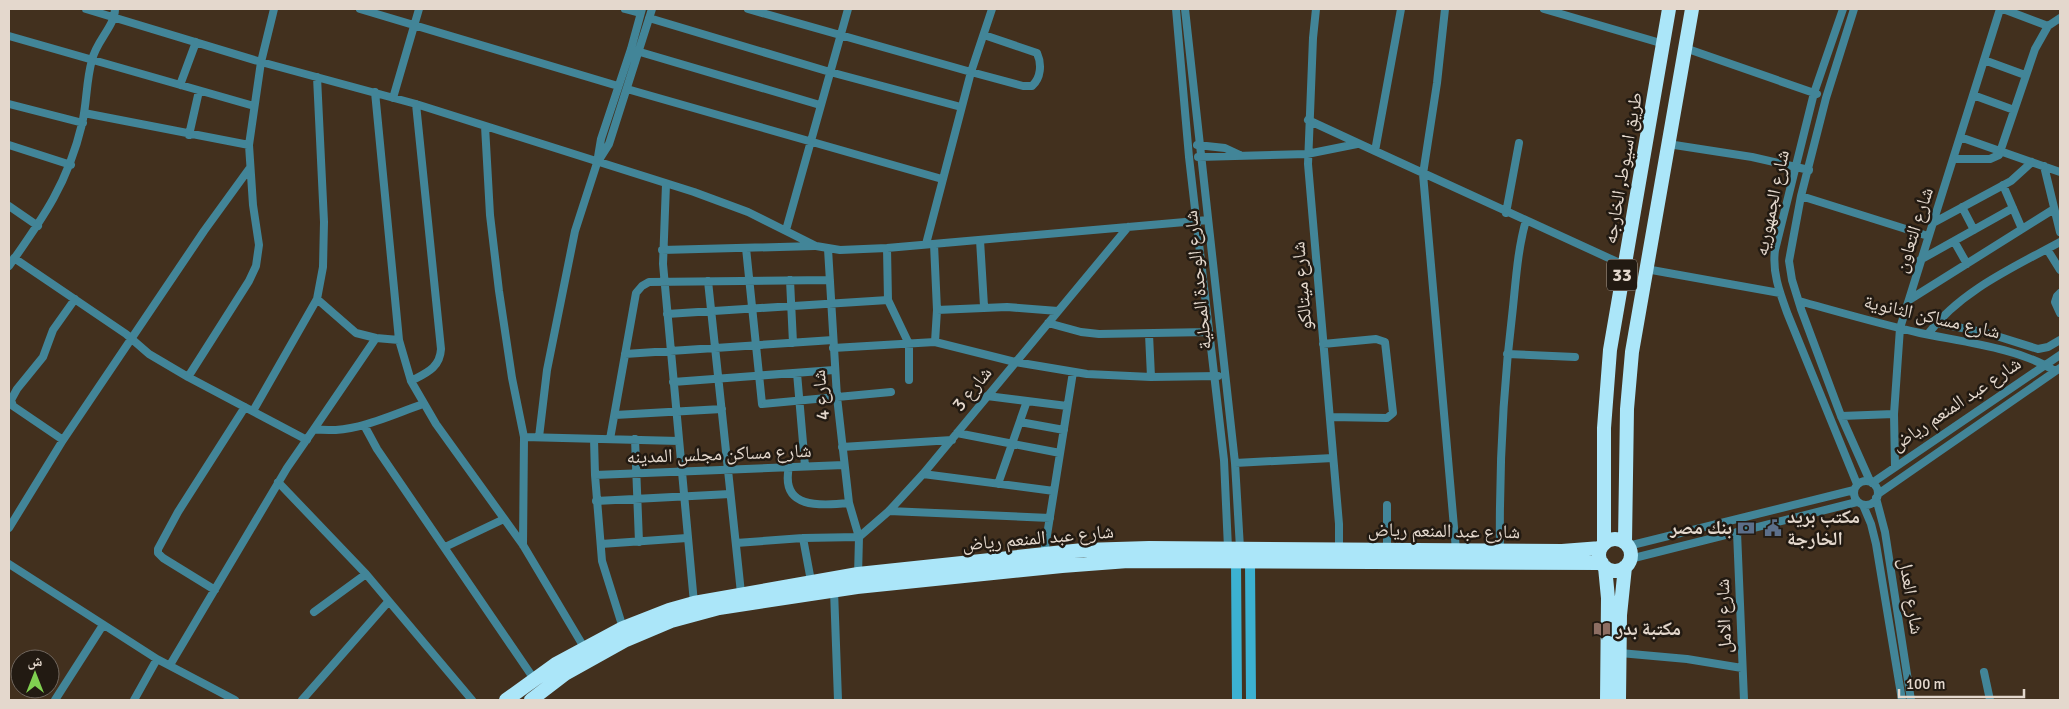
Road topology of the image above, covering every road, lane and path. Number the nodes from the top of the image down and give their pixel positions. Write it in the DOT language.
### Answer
graph roads {
  1 [pos="89,9"];
  2 [pos="274,9"];
  3 [pos="360,9"];
  4 [pos="420,9"];
  5 [pos="626,9"];
  6 [pos="652,9"];
  7 [pos="748,9"];
  8 [pos="848,9"];
  9 [pos="992,9"];
  10 [pos="1176,9"];
  11 [pos="1186,9"];
  12 [pos="1316,9"];
  13 [pos="1401,9"];
  14 [pos="1445,9"];
  15 [pos="1547,9"];
  16 [pos="1669,9"];
  17 [pos="1692,9"];
  18 [pos="1843,9"];
  19 [pos="1854,9"];
  20 [pos="2001,9"];
  21 [pos="641,11"];
  22 [pos="115,13"];
  23 [pos="649,18"];
  24 [pos="2060,18"];
  25 [pos="1838,22"];
  26 [pos="415,25"];
  27 [pos="1848,25"];
  28 [pos="2048,26"];
  29 [pos="841,35"];
  30 [pos="9,36"];
  31 [pos="984,36"];
  32 [pos="196,42"];
  33 [pos="1664,44"];
  34 [pos="1685,48"];
  35 [pos="640,52"];
  36 [pos="92,60"];
  37 [pos="1984,60"];
  38 [pos="261,62"];
  39 [pos="830,72"];
  40 [pos="970,72"];
  41 [pos="2025,75"];
  42 [pos="316,77"];
  43 [pos="180,85"];
  44 [pos="618,86"];
  45 [pos="628,89"];
  46 [pos="199,91"];
  47 [pos="375,92"];
  48 [pos="1814,93"];
  49 [pos="1973,95"];
  50 [pos="393,98"];
  51 [pos="1826,98"];
  52 [pos="9,104"];
  53 [pos="416,104"];
  54 [pos="820,105"];
  55 [pos="254,106"];
  56 [pos="961,107"];
  57 [pos="2014,110"];
  58 [pos="84,113"];
  59 [pos="1308,120"];
  60 [pos="82,123"];
  61 [pos="485,126"];
  62 [pos="188,135"];
  63 [pos="1960,137"];
  64 [pos="811,142"];
  65 [pos="1518,143"];
  66 [pos="1188,144"];
  67 [pos="1357,144"];
  68 [pos="1668,144"];
  69 [pos="9,145"];
  70 [pos="249,145"];
  71 [pos="1200,145"];
  72 [pos="1374,151"];
  73 [pos="2001,151"];
  74 [pos="1307,154"];
  75 [pos="1240,155"];
  76 [pos="1189,157"];
  77 [pos="1201,157"];
  78 [pos="1953,159"];
  79 [pos="2032,162"];
  80 [pos="597,163"];
  81 [pos="71,165"];
  82 [pos="2044,166"];
  83 [pos="1796,167"];
  84 [pos="249,169"];
  85 [pos="1808,170"];
  86 [pos="2060,172"];
  87 [pos="1424,174"];
  88 [pos="942,179"];
  89 [pos="666,184"];
  90 [pos="2003,185"];
  91 [pos="1802,196"];
  92 [pos="9,206"];
  93 [pos="1962,207"];
  94 [pos="2013,208"];
  95 [pos="2054,209"];
  96 [pos="1506,213"];
  97 [pos="1208,220"];
  98 [pos="1526,220"];
  99 [pos="1196,222"];
  100 [pos="1933,223"];
  101 [pos="38,226"];
  102 [pos="1128,227"];
  103 [pos="2022,229"];
  104 [pos="786,230"];
  105 [pos="1974,230"];
  106 [pos="2060,232"];
  107 [pos="1928,236"];
  108 [pos="980,240"];
  109 [pos="1954,241"];
  110 [pos="2060,242"];
  111 [pos="926,244"];
  112 [pos="934,244"];
  113 [pos="816,246"];
  114 [pos="746,248"];
  115 [pos="887,248"];
  116 [pos="828,249"];
  117 [pos="2047,249"];
  118 [pos="662,250"];
  119 [pos="14,258"];
  120 [pos="1920,260"];
  121 [pos="1967,264"];
  122 [pos="9,266"];
  123 [pos="1624,266"];
  124 [pos="1646,269"];
  125 [pos="2060,270"];
  126 [pos="790,280"];
  127 [pos="830,280"];
  128 [pos="1792,280"];
  129 [pos="708,281"];
  130 [pos="750,281"];
  131 [pos="664,282"];
  132 [pos="1779,289"];
  133 [pos="2060,293"];
  134 [pos="75,298"];
  135 [pos="317,299"];
  136 [pos="888,300"];
  137 [pos="1909,300"];
  138 [pos="1799,301"];
  139 [pos="831,304"];
  140 [pos="791,306"];
  141 [pos="984,306"];
  142 [pos="752,309"];
  143 [pos="1801,309"];
  144 [pos="937,310"];
  145 [pos="712,311"];
  146 [pos="1058,311"];
  147 [pos="2060,313"];
  148 [pos="667,314"];
  149 [pos="1788,315"];
  150 [pos="1048,322"];
  151 [pos="1937,323"];
  152 [pos="1900,328"];
  153 [pos="1208,332"];
  154 [pos="1149,334"];
  155 [pos="1928,334"];
  156 [pos="376,338"];
  157 [pos="132,340"];
  158 [pos="399,340"];
  159 [pos="2060,340"];
  160 [pos="935,342"];
  161 [pos="793,343"];
  162 [pos="2020,343"];
  163 [pos="833,344"];
  164 [pos="909,344"];
  165 [pos="1323,344"];
  166 [pos="756,345"];
  167 [pos="715,348"];
  168 [pos="670,351"];
  169 [pos="625,354"];
  170 [pos="1507,354"];
  171 [pos="2017,354"];
  172 [pos="2060,356"];
  173 [pos="1575,357"];
  174 [pos="1015,362"];
  175 [pos="2046,365"];
  176 [pos="2058,369"];
  177 [pos="834,370"];
  178 [pos="1072,372"];
  179 [pos="797,373"];
  180 [pos="759,376"];
  181 [pos="1214,376"];
  182 [pos="1225,376"];
  183 [pos="188,377"];
  184 [pos="1152,377"];
  185 [pos="719,379"];
  186 [pos="909,380"];
  187 [pos="412,381"];
  188 [pos="673,382"];
  189 [pos="891,392"];
  190 [pos="987,396"];
  191 [pos="837,397"];
  192 [pos="799,401"];
  193 [pos="1027,401"];
  194 [pos="423,404"];
  195 [pos="1067,406"];
  196 [pos="245,407"];
  197 [pos="722,408"];
  198 [pos="253,411"];
  199 [pos="676,411"];
  200 [pos="1894,414"];
  201 [pos="615,415"];
  202 [pos="1841,416"];
  203 [pos="1330,417"];
  204 [pos="1020,422"];
  205 [pos="364,425"];
  206 [pos="314,429"];
  207 [pos="1064,430"];
  208 [pos="957,433"];
  209 [pos="524,436"];
  210 [pos="539,437"];
  211 [pos="594,438"];
  212 [pos="610,439"];
  213 [pos="63,440"];
  214 [pos="307,440"];
  215 [pos="635,440"];
  216 [pos="952,440"];
  217 [pos="678,441"];
  218 [pos="1012,444"];
  219 [pos="842,446"];
  220 [pos="1060,453"];
  221 [pos="1333,458"];
  222 [pos="1235,463"];
  223 [pos="844,465"];
  224 [pos="805,466"];
  225 [pos="789,467"];
  226 [pos="1895,467"];
  227 [pos="728,470"];
  228 [pos="681,472"];
  229 [pos="636,473"];
  230 [pos="923,474"];
  231 [pos="594,475"];
  232 [pos="278,482"];
  233 [pos="1871,482"];
  234 [pos="998,484"];
  235 [pos="1855,487"];
  236 [pos="1054,491"];
  237 [pos="730,494"];
  238 [pos="1877,496"];
  239 [pos="684,497"];
  240 [pos="637,499"];
  241 [pos="596,501"];
  242 [pos="849,503"];
  243 [pos="1860,503"];
  244 [pos="1387,506"];
  245 [pos="889,511"];
  246 [pos="1749,516"];
  247 [pos="1050,518"];
  248 [pos="1238,518"];
  249 [pos="504,519"];
  250 [pos="1227,519"];
  251 [pos="1726,522"];
  252 [pos="9,528"];
  253 [pos="1752,528"];
  254 [pos="1733,533"];
  255 [pos="859,537"];
  256 [pos="687,538"];
  257 [pos="803,538"];
  258 [pos="640,542"];
  259 [pos="601,544"];
  260 [pos="736,544"];
  261 [pos="523,545"];
  262 [pos="1602,546"];
  263 [pos="444,547"];
  264 [pos="1387,548"];
  265 [pos="1456,550"];
  266 [pos="1500,551"];
  267 [pos="1044,554"];
  268 [pos="1627,554"];
  269 [pos="1128,555"];
  270 [pos="1239,555"];
  271 [pos="1339,555"];
  272 [pos="9,565"];
  273 [pos="1604,565"];
  274 [pos="366,574"];
  275 [pos="811,581"];
  276 [pos="857,581"];
  277 [pos="215,590"];
  278 [pos="834,590"];
  279 [pos="741,594"];
  280 [pos="388,602"];
  281 [pos="694,602"];
  282 [pos="314,612"];
  283 [pos="103,625"];
  284 [pos="623,628"];
  285 [pos="585,649"];
  286 [pos="1620,653"];
  287 [pos="157,659"];
  288 [pos="170,665"];
  289 [pos="1742,668"];
  290 [pos="1984,672"];
  291 [pos="534,680"];
  292 [pos="1613,694"];
  293 [pos="55,700"];
  294 [pos="134,700"];
  295 [pos="235,700"];
  296 [pos="302,700"];
  297 [pos="472,700"];
  298 [pos="506,700"];
  299 [pos="531,700"];
  300 [pos="838,700"];
  301 [pos="1237,700"];
  302 [pos="1251,700"];
  303 [pos="1744,700"];
  304 [pos="1902,700"];
  305 [pos="1912,700"];
  306 [pos="1990,700"];
  1 -- 22 [label="street"];
  2 -- 38 [label="street"];
  3 -- 26 [label="street"];
  4 -- 26 [label="street"];
  5 -- 21 [label="street"];
  6 -- 23 [label="street"];
  7 -- 29 [label="street"];
  8 -- 29 [label="street"];
  9 -- 31 [label="street"];
  10 -- 66 [label="street, شارع الوحدة المحلية"];
  11 -- 71 [label="street, شارع الوحدة المحلية"];
  12 -- 59 [label="street, شارع ميتالكو"];
  13 -- 72 [label="street"];
  14 -- 87 [label="street"];
  15 -- 33 [label="street"];
  16 -- 33 [label="highway, طريق اسيوط, الخارجه / 33"];
  17 -- 34 [label="highway, 33"];
  18 -- 25 [label="street, شارع الجمهوريه"];
  19 -- 27 [label="street, شارع الجمهوريه"];
  20 -- 28 [label="street"];
  20 -- 37 [label="street, شارع التعاون"];
  21 -- 44 [label="street"];
  22 -- 32 [label="street"];
  22 -- 36 [label="street"];
  23 -- 35 [label="street"];
  23 -- 39 [label="street"];
  24 -- 28 [label="street"];
  25 -- 27 [label="street"];
  25 -- 48 [label="street, شارع الجمهوريه"];
  26 -- 44 [label="street"];
  26 -- 50 [label="street"];
  27 -- 51 [label="street, شارع الجمهوريه"];
  28 -- 41 [label="street"];
  29 -- 39 [label="street"];
  29 -- 40 [label="street"];
  30 -- 36 [label="street"];
  31 -- 40 [label="street"];
  31 -- 40 [label="street"];
  32 -- 38 [label="street"];
  32 -- 43 [label="street"];
  33 -- 123 [label="highway, طريق اسيوط, الخارجه / 33"];
  34 -- 48 [label="street"];
  34 -- 68 [label="highway, 33"];
  35 -- 45 [label="street"];
  35 -- 54 [label="street"];
  36 -- 43 [label="street"];
  36 -- 58 [label="street"];
  37 -- 41 [label="street"];
  37 -- 49 [label="street, شارع التعاون"];
  38 -- 42 [label="street"];
  38 -- 55 [label="street"];
  39 -- 54 [label="street"];
  39 -- 56 [label="street"];
  40 -- 56 [label="street"];
  41 -- 57 [label="street"];
  42 -- 47 [label="street"];
  42 -- 135 [label="street"];
  43 -- 46 [label="street"];
  44 -- 80 [label="street"];
  45 -- 64 [label="street"];
  45 -- 80 [label="street"];
  46 -- 55 [label="street"];
  46 -- 62 [label="street"];
  47 -- 50 [label="street"];
  47 -- 158 [label="street"];
  48 -- 51 [label="street"];
  48 -- 83 [label="street, شارع الجمهوريه"];
  49 -- 57 [label="street"];
  49 -- 63 [label="street, شارع التعاون"];
  50 -- 53 [label="street"];
  51 -- 85 [label="street, شارع الجمهوريه"];
  52 -- 60 [label="street"];
  53 -- 61 [label="street"];
  53 -- 187 [label="street"];
  54 -- 64 [label="street"];
  55 -- 70 [label="street"];
  56 -- 88 [label="street"];
  57 -- 73 [label="street"];
  58 -- 60 [label="street"];
  58 -- 62 [label="street"];
  59 -- 67 [label="street"];
  59 -- 74 [label="street, شارع ميتالكو"];
  60 -- 81 [label="street"];
  61 -- 80 [label="street"];
  61 -- 209 [label="street"];
  62 -- 70 [label="street"];
  63 -- 73 [label="street"];
  63 -- 78 [label="street, شارع التعاون"];
  64 -- 88 [label="street"];
  64 -- 104 [label="street"];
  65 -- 96 [label="street"];
  66 -- 71 [label="street"];
  66 -- 76 [label="street, شارع الوحدة المحلية"];
  67 -- 72 [label="street"];
  67 -- 74 [label="street"];
  68 -- 83 [label="street"];
  68 -- 124 [label="highway, 33"];
  69 -- 81 [label="street"];
  70 -- 84 [label="street"];
  71 -- 75 [label="street"];
  71 -- 77 [label="street, شارع الوحدة المحلية"];
  72 -- 87 [label="street"];
  73 -- 78 [label="street"];
  73 -- 79 [label="street"];
  74 -- 75 [label="street"];
  74 -- 165 [label="street, شارع ميتالكو"];
  75 -- 77 [label="street"];
  76 -- 77 [label="street"];
  76 -- 99 [label="street, شارع الوحدة المحلية"];
  77 -- 97 [label="street, شارع الوحدة المحلية"];
  78 -- 100 [label="street, شارع التعاون"];
  79 -- 82 [label="street"];
  79 -- 90 [label="street"];
  80 -- 89 [label="street"];
  80 -- 210 [label="street"];
  81 -- 101 [label="street"];
  82 -- 86 [label="street"];
  82 -- 95 [label="street"];
  83 -- 85 [label="street"];
  83 -- 132 [label="street, شارع الجمهوريه"];
  84 -- 157 [label="street"];
  84 -- 183 [label="street"];
  85 -- 91 [label="street, شارع الجمهوريه"];
  87 -- 96 [label="street"];
  87 -- 265 [label="street"];
  88 -- 111 [label="street"];
  89 -- 104 [label="street"];
  89 -- 118 [label="street"];
  90 -- 93 [label="street"];
  90 -- 94 [label="street"];
  91 -- 107 [label="street"];
  91 -- 128 [label="street, شارع الجمهوريه"];
  92 -- 101 [label="street"];
  93 -- 100 [label="street"];
  93 -- 105 [label="street"];
  94 -- 103 [label="street"];
  94 -- 105 [label="street"];
  95 -- 103 [label="street"];
  95 -- 106 [label="street"];
  96 -- 98 [label="street"];
  97 -- 99 [label="street"];
  97 -- 182 [label="street, شارع الوحدة المحلية"];
  98 -- 123 [label="street"];
  98 -- 170 [label="street"];
  99 -- 102 [label="street"];
  99 -- 153 [label="street, شارع الوحدة المحلية"];
  100 -- 107 [label="street, شارع التعاون"];
  101 -- 119 [label="street"];
  102 -- 108 [label="street"];
  102 -- 146 [label="street, شارع 3"];
  103 -- 121 [label="street"];
  104 -- 113 [label="street"];
  105 -- 109 [label="street"];
  107 -- 120 [label="street, شارع التعاون"];
  108 -- 112 [label="street"];
  108 -- 141 [label="street"];
  109 -- 120 [label="street"];
  109 -- 121 [label="street"];
  110 -- 117 [label="street"];
  111 -- 112 [label="street"];
  111 -- 115 [label="street"];
  112 -- 144 [label="street"];
  113 -- 114 [label="street"];
  113 -- 116 [label="street"];
  114 -- 118 [label="street"];
  114 -- 130 [label="street"];
  115 -- 116 [label="street"];
  115 -- 136 [label="street"];
  116 -- 127 [label="street, شارع 4"];
  117 -- 125 [label="street"];
  117 -- 151 [label="street"];
  118 -- 131 [label="street"];
  119 -- 122 [label="street"];
  119 -- 134 [label="street"];
  120 -- 137 [label="street, شارع التعاون"];
  121 -- 137 [label="street"];
  123 -- 262 [label="highway, طريق اسيوط, الخارجه / 33"];
  124 -- 132 [label="street"];
  124 -- 268 [label="highway, 33"];
  126 -- 127 [label="street"];
  126 -- 130 [label="street"];
  126 -- 140 [label="street"];
  127 -- 139 [label="street, شارع 4"];
  128 -- 132 [label="street"];
  128 -- 138 [label="street, شارع الجمهوريه"];
  129 -- 130 [label="street"];
  129 -- 131 [label="street"];
  129 -- 145 [label="street"];
  130 -- 142 [label="street"];
  131 -- 148 [label="street"];
  131 -- 169 [label="street"];
  132 -- 149 [label="street, شارع الجمهوريه"];
  133 -- 147 [label="street"];
  134 -- 157 [label="street"];
  134 -- 213 [label="street"];
  135 -- 156 [label="street"];
  135 -- 198 [label="street"];
  136 -- 139 [label="street"];
  136 -- 164 [label="street"];
  137 -- 152 [label="street, شارع التعاون"];
  138 -- 143 [label="street, شارع الجمهوريه"];
  138 -- 152 [label="street, شارع مساكن الثانوية"];
  139 -- 140 [label="street"];
  139 -- 163 [label="street, شارع 4"];
  140 -- 142 [label="street"];
  140 -- 161 [label="street"];
  141 -- 144 [label="street"];
  141 -- 146 [label="street"];
  142 -- 145 [label="street"];
  142 -- 166 [label="street"];
  143 -- 149 [label="street"];
  143 -- 202 [label="street, شارع الجمهوريه"];
  144 -- 160 [label="street"];
  145 -- 148 [label="street"];
  145 -- 167 [label="street"];
  146 -- 150 [label="street, شارع 3"];
  148 -- 168 [label="street"];
  149 -- 235 [label="street, شارع الجمهوريه"];
  150 -- 154 [label="street"];
  150 -- 174 [label="street, شارع 3"];
  151 -- 155 [label="street"];
  151 -- 162 [label="street"];
  152 -- 155 [label="street, شارع مساكن الثانوية"];
  152 -- 200 [label="street, شارع التعاون"];
  153 -- 154 [label="street"];
  153 -- 181 [label="street, شارع الوحدة المحلية"];
  154 -- 184 [label="street"];
  155 -- 171 [label="street, شارع مساكن الثانوية"];
  156 -- 158 [label="street"];
  156 -- 206 [label="street"];
  157 -- 183 [label="street"];
  157 -- 213 [label="street"];
  158 -- 187 [label="street"];
  159 -- 162 [label="street"];
  160 -- 164 [label="street"];
  160 -- 174 [label="street"];
  161 -- 163 [label="street"];
  161 -- 166 [label="street"];
  162 -- 171 [label="street"];
  163 -- 164 [label="street"];
  163 -- 177 [label="street, شارع 4"];
  164 -- 186 [label="street"];
  165 -- 203 [label="street, شارع ميتالكو"];
  165 -- 203 [label="street"];
  166 -- 167 [label="street"];
  166 -- 180 [label="street"];
  167 -- 168 [label="street"];
  167 -- 185 [label="street"];
  168 -- 169 [label="street"];
  168 -- 188 [label="street"];
  169 -- 201 [label="street"];
  170 -- 173 [label="street"];
  170 -- 266 [label="street"];
  171 -- 175 [label="street, شارع مساكن الثانوية"];
  172 -- 175 [label="street, شارع عبد المنعم رياض"];
  174 -- 178 [label="street"];
  174 -- 190 [label="street, شارع 3"];
  175 -- 176 [label="street, شارع مساكن الثانوية"];
  175 -- 226 [label="street, شارع عبد المنعم رياض"];
  176 -- 238 [label="street, شارع عبد المنعم رياض"];
  177 -- 179 [label="street"];
  177 -- 191 [label="street, شارع 4"];
  178 -- 184 [label="street"];
  178 -- 195 [label="street"];
  179 -- 180 [label="street"];
  179 -- 192 [label="street"];
  180 -- 185 [label="street"];
  180 -- 192 [label="street"];
  181 -- 182 [label="street"];
  181 -- 184 [label="street"];
  181 -- 250 [label="street, شارع الوحدة المحلية"];
  182 -- 222 [label="street, شارع الوحدة المحلية"];
  183 -- 196 [label="street"];
  185 -- 188 [label="street"];
  185 -- 197 [label="street"];
  187 -- 194 [label="street"];
  188 -- 199 [label="street"];
  189 -- 191 [label="street"];
  190 -- 193 [label="street"];
  190 -- 208 [label="street, شارع 3"];
  191 -- 192 [label="street"];
  191 -- 219 [label="street, شارع 4"];
  192 -- 224 [label="street"];
  193 -- 195 [label="street"];
  193 -- 204 [label="street"];
  194 -- 205 [label="street"];
  194 -- 249 [label="street"];
  195 -- 207 [label="street"];
  196 -- 198 [label="street"];
  196 -- 277 [label="street"];
  197 -- 199 [label="street"];
  197 -- 227 [label="street"];
  198 -- 214 [label="street"];
  199 -- 201 [label="street"];
  199 -- 217 [label="street"];
  200 -- 202 [label="street"];
  200 -- 226 [label="street, شارع التعاون"];
  201 -- 212 [label="street"];
  202 -- 233 [label="street, شارع الجمهوريه"];
  203 -- 221 [label="street, شارع ميتالكو"];
  204 -- 207 [label="street"];
  204 -- 218 [label="street"];
  205 -- 206 [label="street"];
  205 -- 263 [label="street"];
  206 -- 214 [label="street"];
  207 -- 220 [label="street"];
  208 -- 216 [label="street, شارع 3"];
  208 -- 218 [label="street"];
  209 -- 210 [label="street"];
  209 -- 261 [label="street"];
  210 -- 211 [label="street"];
  211 -- 212 [label="street"];
  211 -- 231 [label="street"];
  212 -- 215 [label="street"];
  213 -- 252 [label="street"];
  214 -- 232 [label="street"];
  215 -- 217 [label="street"];
  215 -- 229 [label="street"];
  216 -- 219 [label="street"];
  216 -- 230 [label="street, شارع 3"];
  217 -- 228 [label="street"];
  218 -- 220 [label="street"];
  218 -- 234 [label="street"];
  219 -- 223 [label="street, شارع 4"];
  220 -- 236 [label="street"];
  221 -- 222 [label="street"];
  221 -- 271 [label="street, شارع ميتالكو"];
  222 -- 248 [label="street, شارع الوحدة المحلية"];
  223 -- 224 [label="street, شارع مساكن مجلس المدينه"];
  223 -- 242 [label="street, شارع 4"];
  224 -- 225 [label="street, شارع مساكن مجلس المدينه"];
  225 -- 227 [label="street, شارع مساكن مجلس المدينه"];
  225 -- 242 [label="street"];
  226 -- 233 [label="street, شارع عبد المنعم رياض"];
  227 -- 228 [label="street, شارع مساكن مجلس المدينه"];
  227 -- 237 [label="street"];
  228 -- 229 [label="street, شارع مساكن مجلس المدينه"];
  228 -- 239 [label="street"];
  229 -- 231 [label="street, شارع مساكن مجلس المدينه"];
  229 -- 240 [label="street"];
  230 -- 234 [label="street"];
  230 -- 245 [label="street, شارع 3"];
  231 -- 241 [label="street"];
  232 -- 274 [label="street"];
  232 -- 277 [label="street"];
  233 -- 235 [label="street"];
  233 -- 238 [label="street"];
  234 -- 236 [label="street"];
  235 -- 243 [label="street"];
  235 -- 246 [label="street"];
  236 -- 247 [label="street"];
  237 -- 239 [label="street"];
  237 -- 260 [label="street"];
  238 -- 243 [label="street"];
  238 -- 305 [label="street, شارع العدل"];
  239 -- 240 [label="street"];
  239 -- 256 [label="street"];
  240 -- 241 [label="street"];
  240 -- 258 [label="street"];
  241 -- 259 [label="street"];
  242 -- 255 [label="street, شارع 4"];
  243 -- 253 [label="street"];
  243 -- 304 [label="street, شارع العدل"];
  244 -- 264 [label="street"];
  245 -- 247 [label="street"];
  245 -- 255 [label="street, شارع 3"];
  246 -- 251 [label="street"];
  246 -- 253 [label="street"];
  247 -- 267 [label="street"];
  248 -- 250 [label="street"];
  248 -- 270 [label="street, شارع الوحدة المحلية"];
  249 -- 261 [label="street"];
  249 -- 263 [label="street"];
  250 -- 270 [label="street, شارع الوحدة المحلية"];
  251 -- 254 [label="street, شارع الامل"];
  251 -- 268 [label="street"];
  253 -- 254 [label="street"];
  254 -- 268 [label="street"];
  254 -- 289 [label="street, شارع الامل"];
  255 -- 257 [label="street"];
  255 -- 276 [label="street"];
  256 -- 258 [label="street"];
  256 -- 281 [label="street"];
  257 -- 260 [label="street"];
  257 -- 275 [label="street"];
  258 -- 259 [label="street"];
  259 -- 284 [label="street"];
  260 -- 279 [label="street"];
  261 -- 285 [label="street"];
  262 -- 266 [label="highway, شارع عبد المنعم رياض"];
  262 -- 268 [label="highway"];
  262 -- 273 [label="highway"];
  263 -- 291 [label="street"];
  264 -- 265 [label="highway, شارع عبد المنعم رياض"];
  264 -- 271 [label="highway, شارع عبد المنعم رياض"];
  265 -- 266 [label="highway, شارع عبد المنعم رياض"];
  267 -- 269 [label="highway, شارع عبد المنعم رياض"];
  267 -- 276 [label="highway, شارع عبد المنعم رياض"];
  268 -- 273 [label="highway"];
  268 -- 286 [label="highway"];
  269 -- 270 [label="highway, شارع عبد المنعم رياض"];
  269 -- 276 [label="highway, شارع عبد المنعم رياض"];
  270 -- 271 [label="highway, شارع عبد المنعم رياض"];
  270 -- 301 [label="street"];
  270 -- 302 [label="street"];
  271 -- 273 [label="highway, شارع عبد المنعم رياض"];
  272 -- 283 [label="street"];
  273 -- 292 [label="highway"];
  274 -- 280 [label="street"];
  274 -- 282 [label="street"];
  275 -- 276 [label="highway, شارع عبد المنعم رياض"];
  275 -- 279 [label="highway, شارع عبد المنعم رياض"];
  276 -- 278 [label="highway, شارع عبد المنعم رياض"];
  277 -- 288 [label="street"];
  278 -- 299 [label="highway, شارع عبد المنعم رياض"];
  278 -- 300 [label="street"];
  279 -- 281 [label="highway, شارع عبد المنعم رياض"];
  280 -- 296 [label="street"];
  280 -- 297 [label="street"];
  281 -- 284 [label="highway, شارع عبد المنعم رياض"];
  283 -- 287 [label="street"];
  283 -- 293 [label="street"];
  284 -- 285 [label="highway, شارع عبد المنعم رياض"];
  285 -- 291 [label="highway, شارع عبد المنعم رياض"];
  286 -- 289 [label="street"];
  286 -- 292 [label="highway"];
  287 -- 288 [label="street"];
  287 -- 294 [label="street"];
  288 -- 295 [label="street"];
  289 -- 303 [label="street, شارع الامل"];
  290 -- 306 [label="street"];
  291 -- 298 [label="highway, شارع عبد المنعم رياض"];
}
